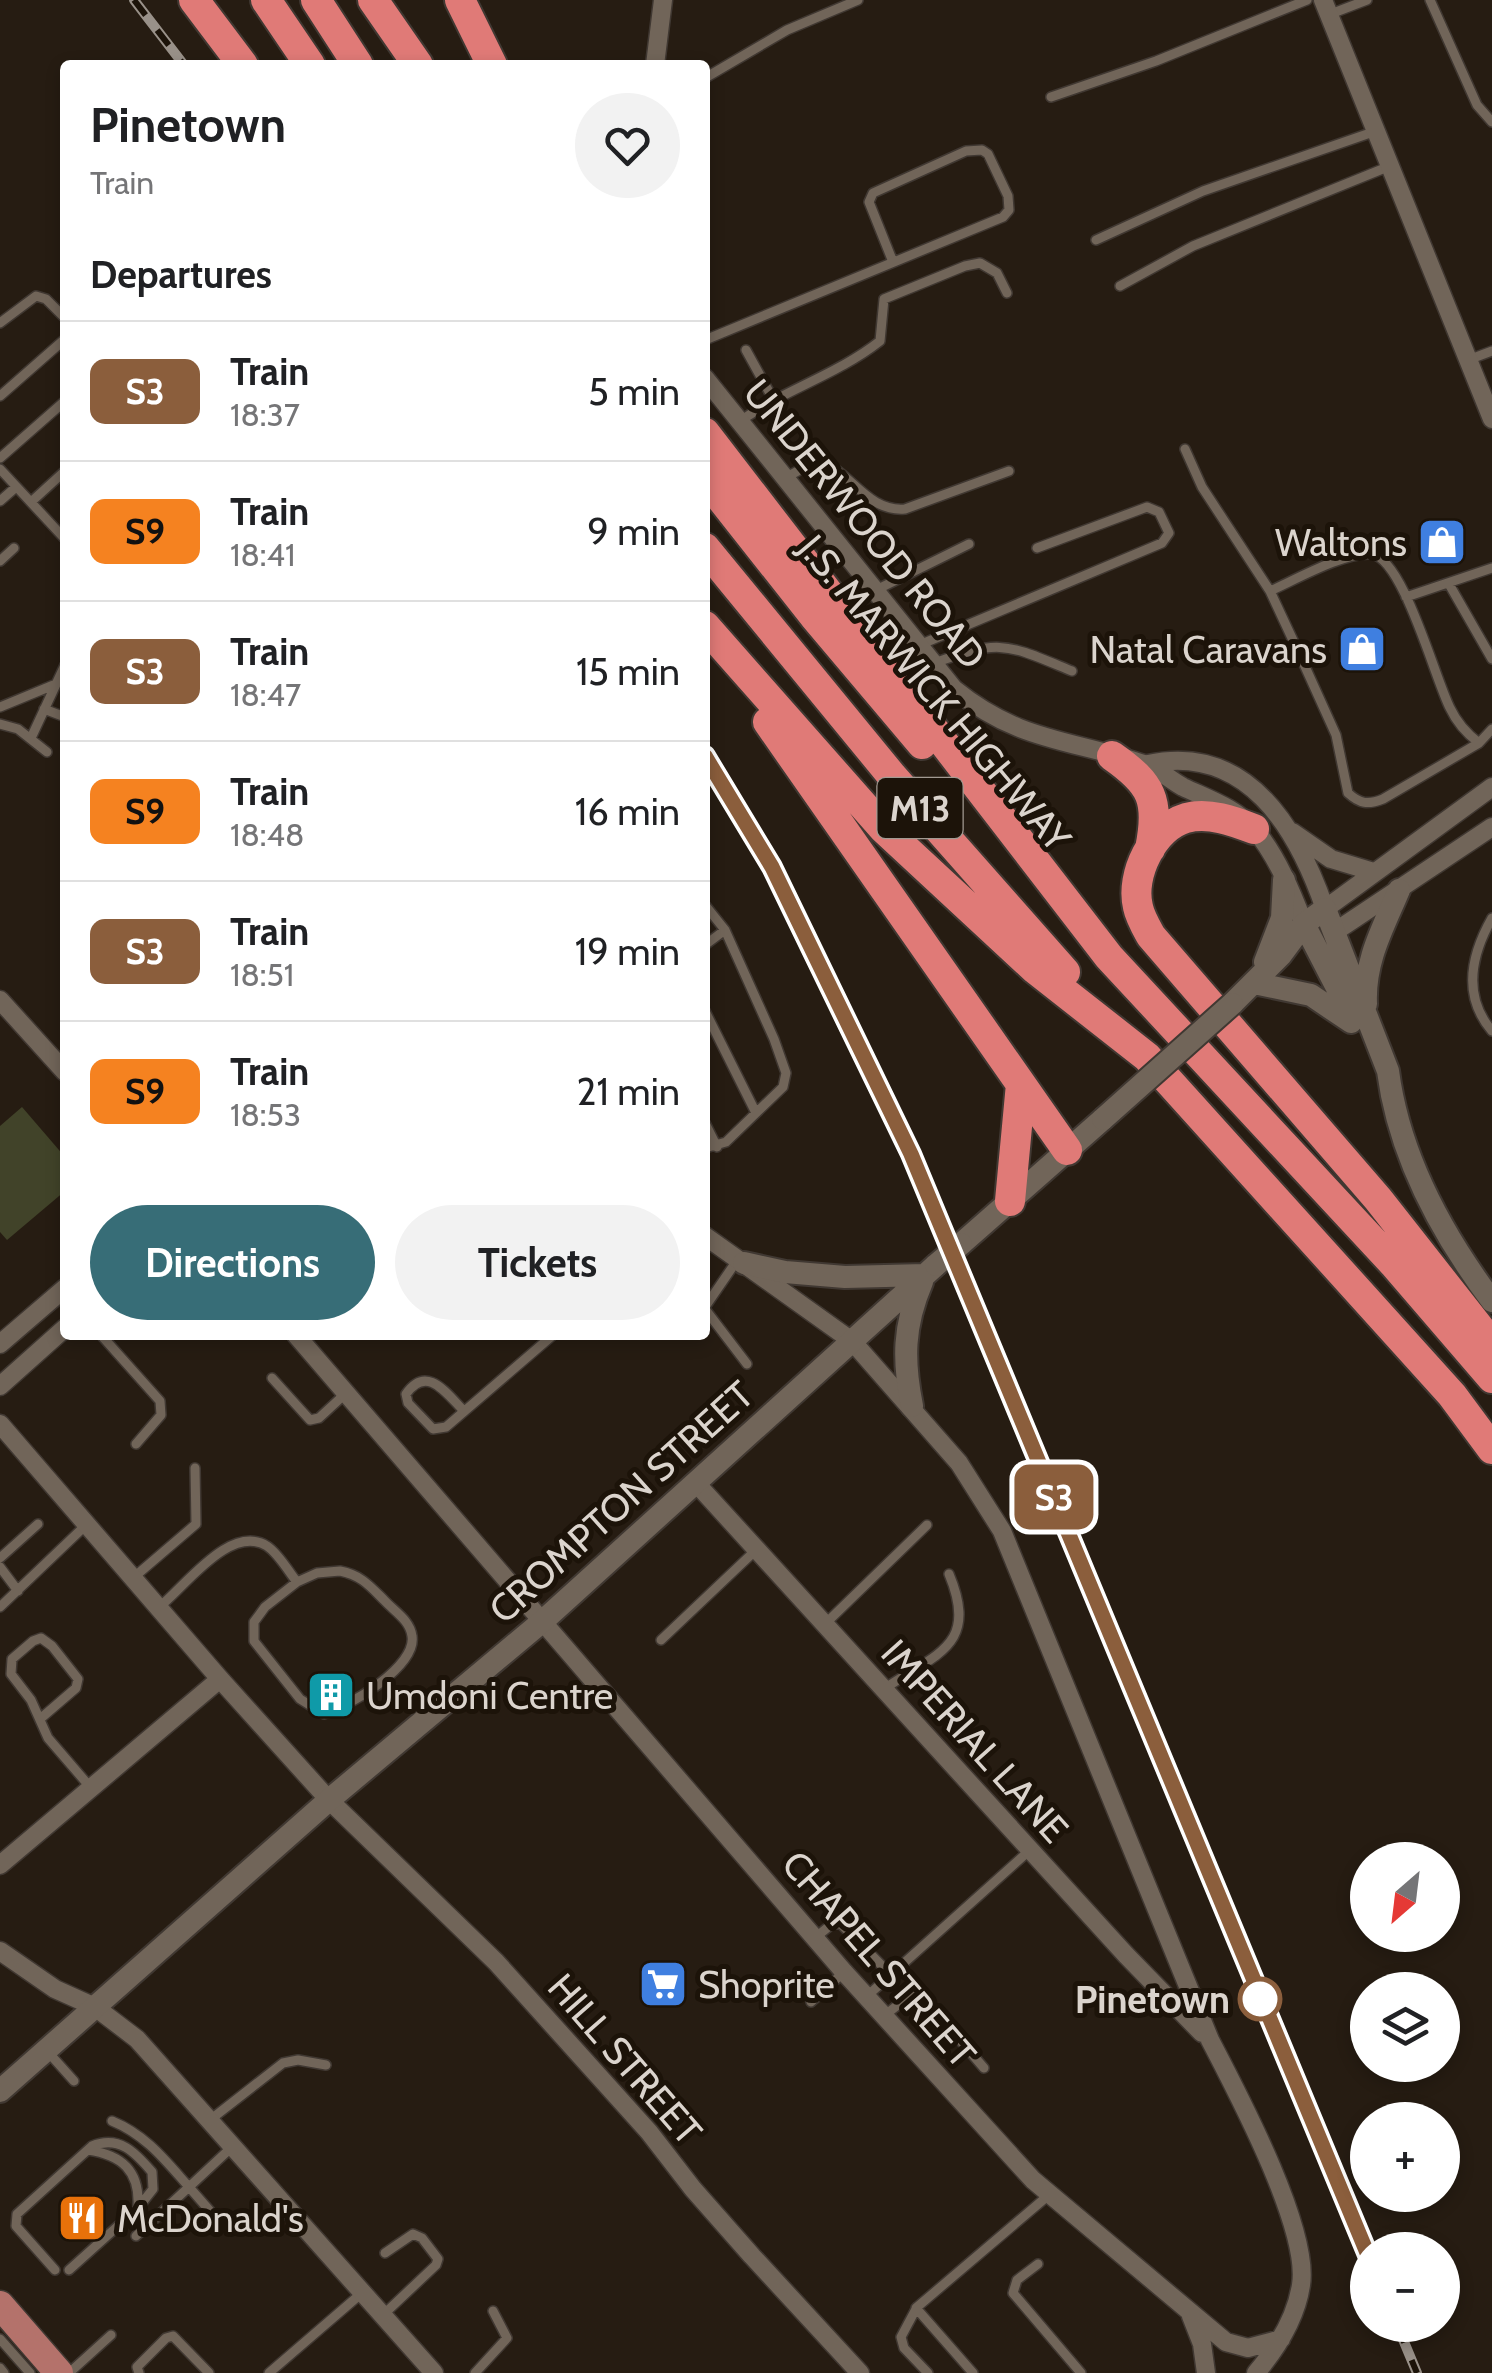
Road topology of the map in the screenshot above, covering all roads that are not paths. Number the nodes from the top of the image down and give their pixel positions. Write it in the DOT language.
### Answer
graph roads {
  1 [pos="194,0"];
  2 [pos="266,0"];
  3 [pos="316,0"];
  4 [pos="373,0"];
  5 [pos="460,0"];
  6 [pos="663,0"];
  7 [pos="858,0"];
  8 [pos="1307,0"];
  9 [pos="1367,0"];
  10 [pos="1430,0"];
  11 [pos="1336,6"];
  12 [pos="239,60"];
  13 [pos="307,60"];
  14 [pos="355,60"];
  15 [pos="415,60"];
  16 [pos="490,60"];
  17 [pos="656,60"];
  18 [pos="710,75"];
  19 [pos="1050,97"];
  20 [pos="1492,122"];
  21 [pos="1376,131"];
  22 [pos="1390,166"];
  23 [pos="1096,240"];
  24 [pos="893,262"];
  25 [pos="1120,286"];
  26 [pos="1008,293"];
  27 [pos="60,313"];
  28 [pos="0,323"];
  29 [pos="710,338"];
  30 [pos="60,343"];
  31 [pos="746,350"];
  32 [pos="1491,353"];
  33 [pos="1468,360"];
  34 [pos="710,384"];
  35 [pos="0,396"];
  36 [pos="772,399"];
  37 [pos="60,405"];
  38 [pos="1492,420"];
  39 [pos="739,422"];
  40 [pos="710,440"];
  41 [pos="1185,449"];
  42 [pos="0,458"];
  43 [pos="0,469"];
  44 [pos="1009,471"];
  45 [pos="60,476"];
  46 [pos="784,479"];
  47 [pos="710,484"];
  48 [pos="16,487"];
  49 [pos="0,501"];
  50 [pos="31,502"];
  51 [pos="60,534"];
  52 [pos="969,544"];
  53 [pos="14,548"];
  54 [pos="1037,548"];
  55 [pos="710,554"];
  56 [pos="0,561"];
  57 [pos="1492,568"];
  58 [pos="1449,584"];
  59 [pos="874,590"];
  60 [pos="1270,591"];
  61 [pos="1406,597"];
  62 [pos="710,635"];
  63 [pos="710,636"];
  64 [pos="917,646"];
  65 [pos="1492,659"];
  66 [pos="932,664"];
  67 [pos="1072,671"];
  68 [pos="60,675"];
  69 [pos="56,684"];
  70 [pos="0,707"];
  71 [pos="44,709"];
  72 [pos="60,715"];
  73 [pos="0,724"];
  74 [pos="1492,729"];
  75 [pos="31,738"];
  76 [pos="1479,743"];
  77 [pos="47,752"];
  78 [pos="1112,756"];
  79 [pos="1148,764"];
  80 [pos="1492,786"];
  81 [pos="1492,827"];
  82 [pos="1254,829"];
  83 [pos="1288,829"];
  84 [pos="1150,849"];
  85 [pos="1374,872"];
  86 [pos="1284,880"];
  87 [pos="1400,890"];
  88 [pos="1325,909"];
  89 [pos="710,912"];
  90 [pos="1492,918"];
  91 [pos="724,930"];
  92 [pos="1318,934"];
  93 [pos="710,941"];
  94 [pos="1108,957"];
  95 [pos="1254,983"];
  96 [pos="0,1000"];
  97 [pos="710,1020"];
  98 [pos="1362,1022"];
  99 [pos="1492,1031"];
  100 [pos="1147,1057"];
  101 [pos="60,1066"];
  102 [pos="1021,1084"];
  103 [pos="756,1113"];
  104 [pos="711,1148"];
  105 [pos="1067,1150"];
  106 [pos="1001,1208"];
  107 [pos="710,1239"];
  108 [pos="741,1261"];
  109 [pos="931,1270"];
  110 [pos="60,1292"];
  111 [pos="710,1301"];
  112 [pos="1492,1301"];
  113 [pos="710,1315"];
  114 [pos="60,1332"];
  115 [pos="105,1340"];
  116 [pos="300,1340"];
  117 [pos="547,1340"];
  118 [pos="852,1341"];
  119 [pos="0,1344"];
  120 [pos="1492,1344"];
  121 [pos="747,1364"];
  122 [pos="272,1378"];
  123 [pos="1492,1378"];
  124 [pos="0,1386"];
  125 [pos="347,1392"];
  126 [pos="912,1406"];
  127 [pos="464,1411"];
  128 [pos="0,1424"];
  129 [pos="136,1444"];
  130 [pos="1492,1448"];
  131 [pos="194,1468"];
  132 [pos="696,1482"];
  133 [pos="38,1524"];
  134 [pos="86,1524"];
  135 [pos="927,1525"];
  136 [pos="756,1549"];
  137 [pos="0,1558"];
  138 [pos="0,1567"];
  139 [pos="950,1574"];
  140 [pos="133,1578"];
  141 [pos="296,1582"];
  142 [pos="18,1591"];
  143 [pos="0,1607"];
  144 [pos="158,1608"];
  145 [pos="544,1620"];
  146 [pos="824,1624"];
  147 [pos="661,1640"];
  148 [pos="220,1679"];
  149 [pos="884,1690"];
  150 [pos="40,1719"];
  151 [pos="90,1788"];
  152 [pos="329,1800"];
  153 [pos="1030,1850"];
  154 [pos="0,1865"];
  155 [pos="815,1938"];
  156 [pos="0,1951"];
  157 [pos="844,1972"];
  158 [pos="891,1975"];
  159 [pos="866,1997"];
  160 [pos="811,2002"];
  161 [pos="96,2007"];
  162 [pos="884,2016"];
  163 [pos="1210,2040"];
  164 [pos="47,2050"];
  165 [pos="326,2065"];
  166 [pos="984,2068"];
  167 [pos="74,2081"];
  168 [pos="0,2091"];
  169 [pos="210,2120"];
  170 [pos="112,2121"];
  171 [pos="233,2146"];
  172 [pos="88,2150"];
  173 [pos="190,2188"];
  174 [pos="1050,2194"];
  175 [pos="138,2208"];
  176 [pos="210,2210"];
  177 [pos="136,2236"];
  178 [pos="385,2253"];
  179 [pos="1038,2264"];
  180 [pos="55,2270"];
  181 [pos="69,2270"];
  182 [pos="362,2292"];
  183 [pos="0,2305"];
  184 [pos="918,2307"];
  185 [pos="492,2311"];
  186 [pos="383,2316"];
  187 [pos="1191,2316"];
  188 [pos="110,2334"];
  189 [pos="0,2339"];
  190 [pos="1281,2339"];
  191 [pos="30,2373"];
  192 [pos="60,2373"];
  193 [pos="69,2373"];
  194 [pos="138,2373"];
  195 [pos="208,2373"];
  196 [pos="270,2373"];
  197 [pos="434,2373"];
  198 [pos="475,2373"];
  199 [pos="860,2373"];
  200 [pos="928,2373"];
  201 [pos="973,2373"];
  202 [pos="1081,2373"];
  203 [pos="1206,2373"];
  204 [pos="1256,2373"];
  1 -- 12 [label="highway"];
  2 -- 13 [label="highway"];
  3 -- 14 [label="highway"];
  4 -- 15 [label="highway"];
  5 -- 16 [label="highway"];
  6 -- 17 [label="street"];
  7 -- 18 [label="lane"];
  8 -- 19 [label="lane"];
  9 -- 11 [label="lane"];
  10 -- 20 [label="lane"];
  11 -- 21 [label="street"];
  21 -- 22 [label="street"];
  21 -- 23 [label="lane"];
  22 -- 25 [label="lane"];
  22 -- 33 [label="street"];
  24 -- 24 [label="lane"];
  24 -- 29 [label="lane"];
  26 -- 36 [label="lane"];
  27 -- 28 [label="lane"];
  30 -- 35 [label="lane"];
  31 -- 36 [label="lane"];
  32 -- 33 [label="lane"];
  33 -- 38 [label="street"];
  34 -- 39 [label="street, UNDERWOOD ROAD"];
  36 -- 39 [label="lane"];
  37 -- 42 [label="lane"];
  39 -- 46 [label="street, UNDERWOOD ROAD"];
  40 -- 94 [label="highway"];
  41 -- 60 [label="lane"];
  43 -- 48 [label="lane"];
  44 -- 46 [label="lane"];
  45 -- 50 [label="lane"];
  46 -- 59 [label="street, UNDERWOOD ROAD"];
  47 -- 94 [label="highway, J.S. MARWICK HIGHWAY / M13"];
  48 -- 49 [label="lane"];
  48 -- 50 [label="lane"];
  50 -- 51 [label="lane"];
  52 -- 59 [label="lane"];
  53 -- 56 [label="lane"];
  54 -- 64 [label="lane"];
  55 -- 100 [label="highway, M13"];
  57 -- 58 [label="lane"];
  58 -- 61 [label="lane"];
  58 -- 65 [label="lane"];
  59 -- 64 [label="street, UNDERWOOD ROAD"];
  60 -- 61 [label="lane"];
  60 -- 76 [label="lane"];
  61 -- 76 [label="lane"];
  62 -- 100 [label="highway"];
  63 -- 102 [label="highway"];
  64 -- 66 [label="street, UNDERWOOD ROAD"];
  66 -- 67 [label="lane"];
  66 -- 78 [label="street, UNDERWOOD ROAD"];
  68 -- 69 [label="lane"];
  69 -- 70 [label="lane"];
  69 -- 71 [label="lane"];
  71 -- 72 [label="lane"];
  71 -- 75 [label="lane"];
  73 -- 75 [label="lane"];
  74 -- 76 [label="lane"];
  75 -- 77 [label="lane"];
  78 -- 79 [label="street, UNDERWOOD ROAD"];
  78 -- 84 [label="highway"];
  79 -- 82 [label="street, UNDERWOOD ROAD"];
  79 -- 83 [label="street, UNDERWOOD ROAD"];
  80 -- 85 [label="street"];
  81 -- 87 [label="street"];
  82 -- 84 [label="highway"];
  82 -- 86 [label="street, UNDERWOOD ROAD"];
  83 -- 85 [label="street"];
  83 -- 88 [label="street, UNDERWOOD ROAD"];
  84 -- 120 [label="highway"];
  85 -- 88 [label="street"];
  86 -- 92 [label="street, UNDERWOOD ROAD"];
  86 -- 95 [label="street"];
  87 -- 92 [label="street"];
  87 -- 98 [label="street"];
  88 -- 92 [label="street"];
  89 -- 91 [label="lane"];
  90 -- 99 [label="lane"];
  91 -- 93 [label="lane"];
  91 -- 103 [label="lane"];
  92 -- 95 [label="street, CROMPTON STREET"];
  92 -- 98 [label="street"];
  94 -- 123 [label="highway, M13"];
  95 -- 98 [label="street"];
  95 -- 105 [label="street, CROMPTON STREET, bridge"];
  96 -- 101 [label="street"];
  97 -- 103 [label="lane"];
  98 -- 112 [label="street"];
  100 -- 130 [label="highway, M13"];
  102 -- 105 [label="highway"];
  102 -- 106 [label="highway"];
  103 -- 104 [label="lane"];
  105 -- 106 [label="street, CROMPTON STREET"];
  106 -- 109 [label="street, CROMPTON STREET, bridge"];
  107 -- 108 [label="street"];
  108 -- 109 [label="street"];
  108 -- 111 [label="lane"];
  108 -- 118 [label="street"];
  109 -- 118 [label="street, CROMPTON STREET"];
  109 -- 126 [label="street"];
  110 -- 119 [label="street"];
  113 -- 121 [label="lane"];
  114 -- 124 [label="street"];
  115 -- 129 [label="lane"];
  116 -- 125 [label="street, CHAPEL STREET"];
  117 -- 127 [label="lane"];
  118 -- 126 [label="street"];
  118 -- 132 [label="street, CROMPTON STREET"];
  122 -- 125 [label="lane"];
  125 -- 145 [label="street, CHAPEL STREET"];
  126 -- 163 [label="street"];
  127 -- 127 [label="lane"];
  128 -- 134 [label="street, HILL STREET"];
  131 -- 140 [label="lane"];
  132 -- 136 [label="street, IMPERIAL LANE"];
  132 -- 145 [label="street, CROMPTON STREET"];
  133 -- 137 [label="lane"];
  134 -- 140 [label="street, HILL STREET"];
  134 -- 142 [label="lane"];
  135 -- 146 [label="lane"];
  136 -- 146 [label="street, IMPERIAL LANE"];
  136 -- 147 [label="lane"];
  138 -- 142 [label="lane"];
  139 -- 149 [label="lane"];
  140 -- 144 [label="street, HILL STREET"];
  141 -- 141 [label="lane"];
  141 -- 144 [label="lane"];
  142 -- 143 [label="lane"];
  144 -- 148 [label="street, HILL STREET"];
  145 -- 152 [label="street, CROMPTON STREET"];
  145 -- 155 [label="street, CHAPEL STREET"];
  146 -- 149 [label="street, IMPERIAL LANE"];
  148 -- 151 [label="street"];
  148 -- 152 [label="street, HILL STREET"];
  149 -- 153 [label="street, IMPERIAL LANE"];
  150 -- 150 [label="lane"];
  150 -- 151 [label="lane"];
  151 -- 154 [label="street"];
  152 -- 161 [label="street, CROMPTON STREET"];
  152 -- 199 [label="street, HILL STREET"];
  153 -- 158 [label="lane"];
  153 -- 163 [label="street, IMPERIAL LANE"];
  155 -- 157 [label="street, CHAPEL STREET"];
  155 -- 158 [label="lane"];
  156 -- 161 [label="street"];
  157 -- 159 [label="street, CHAPEL STREET"];
  157 -- 160 [label="lane"];
  158 -- 159 [label="lane"];
  159 -- 162 [label="street, CHAPEL STREET"];
  161 -- 164 [label="street, CROMPTON STREET"];
  161 -- 169 [label="street"];
  162 -- 166 [label="lane"];
  162 -- 174 [label="street, CHAPEL STREET"];
  163 -- 190 [label="street"];
  164 -- 167 [label="lane"];
  164 -- 168 [label="street, CROMPTON STREET"];
  165 -- 169 [label="lane"];
  169 -- 171 [label="street"];
  170 -- 173 [label="lane"];
  171 -- 173 [label="lane"];
  171 -- 182 [label="street"];
  172 -- 175 [label="lane"];
  172 -- 175 [label="lane"];
  172 -- 180 [label="lane"];
  173 -- 176 [label="lane"];
  173 -- 177 [label="lane"];
  174 -- 184 [label="lane"];
  174 -- 187 [label="street, CHAPEL STREET"];
  175 -- 181 [label="lane"];
  178 -- 186 [label="lane"];
  179 -- 202 [label="lane"];
  182 -- 186 [label="street"];
  182 -- 196 [label="lane"];
  183 -- 192 [label="main road"];
  184 -- 200 [label="lane"];
  184 -- 201 [label="lane"];
  185 -- 198 [label="lane"];
  186 -- 197 [label="street"];
  187 -- 190 [label="street, CHAPEL STREET"];
  187 -- 203 [label="street"];
  188 -- 193 [label="lane"];
  189 -- 191 [label="lane"];
  190 -- 204 [label="street"];
  194 -- 195 [label="lane"];
}
